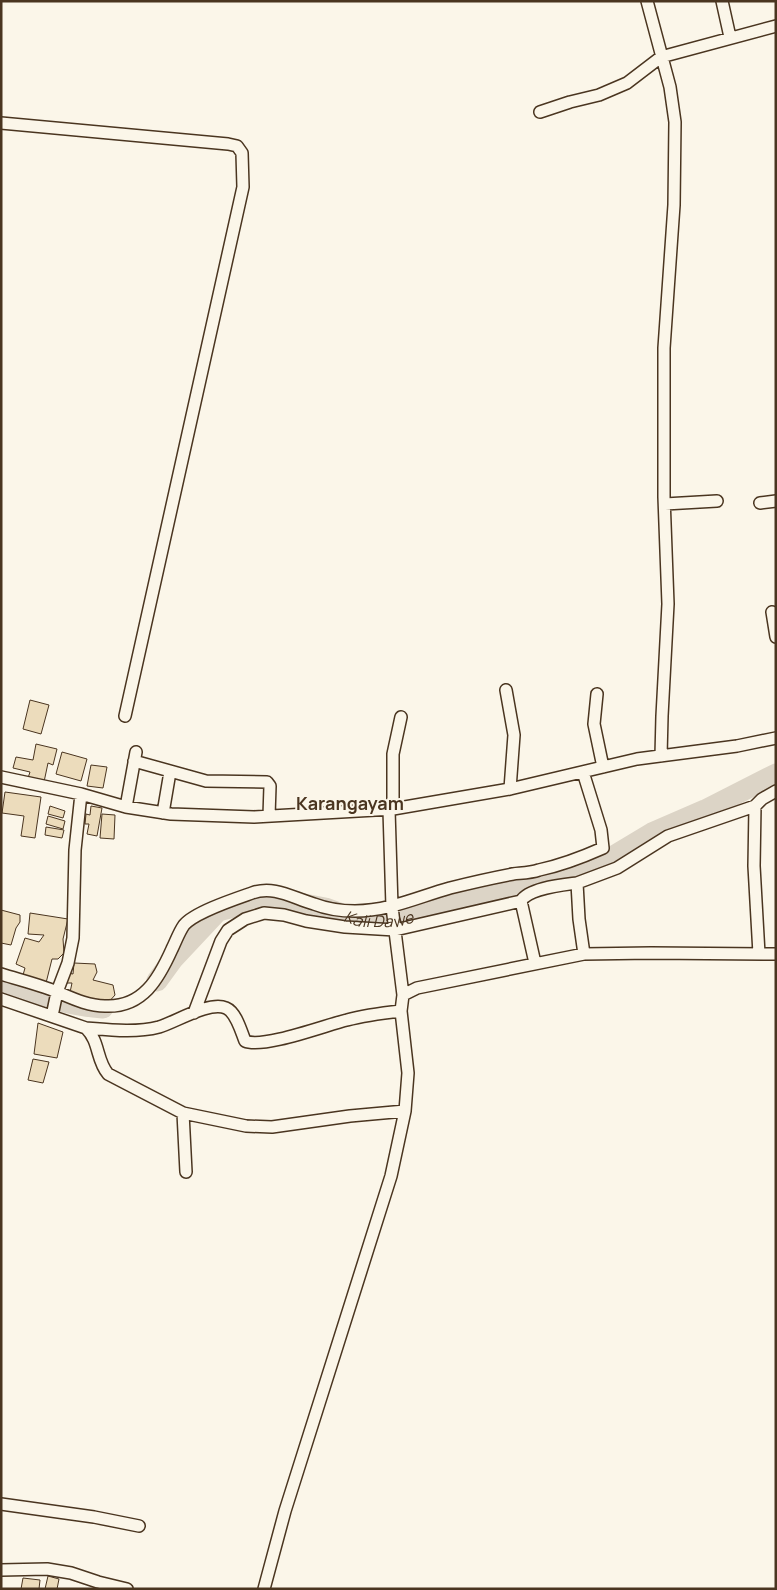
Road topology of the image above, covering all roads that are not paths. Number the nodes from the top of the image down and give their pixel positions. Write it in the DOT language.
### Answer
graph roads {
  1 [pos="647,1"];
  2 [pos="722,1"];
  3 [pos="776,26"];
  4 [pos="730,37"];
  5 [pos="661,57"];
  6 [pos="540,112"];
  7 [pos="1,124"];
  8 [pos="717,501"];
  9 [pos="776,501"];
  10 [pos="760,503"];
  11 [pos="665,504"];
  12 [pos="772,612"];
  13 [pos="776,637"];
  14 [pos="506,690"];
  15 [pos="596,694"];
  16 [pos="125,716"];
  17 [pos="401,717"];
  18 [pos="776,738"];
  19 [pos="661,756"];
  20 [pos="603,767"];
  21 [pos="170,772"];
  22 [pos="583,772"];
  23 [pos="1,777"];
  24 [pos="510,789"];
  25 [pos="776,791"];
  26 [pos="81,794"];
  27 [pos="754,806"];
  28 [pos="126,807"];
  29 [pos="391,809"];
  30 [pos="163,813"];
  31 [pos="269,816"];
  32 [pos="577,883"];
  33 [pos="522,901"];
  34 [pos="393,911"];
  35 [pos="395,929"];
  36 [pos="584,954"];
  37 [pos="759,954"];
  38 [pos="776,954"];
  39 [pos="535,963"];
  40 [pos="1,974"];
  41 [pos="403,996"];
  42 [pos="1,999"];
  43 [pos="55,1003"];
  44 [pos="402,1011"];
  45 [pos="194,1013"];
  46 [pos="86,1028"];
  47 [pos="405,1110"];
  48 [pos="183,1113"];
  49 [pos="186,1172"];
  50 [pos="1,1504"];
  51 [pos="138,1526"];
  52 [pos="1,1570"];
  53 [pos="127,1589"];
  54 [pos="264,1589"];
  1 -- 5 [label="street"];
  2 -- 4 [label="street"];
  3 -- 4 [label="street"];
  4 -- 5 [label="street"];
  5 -- 6 [label="street"];
  5 -- 11 [label="street"];
  7 -- 16 [label="street"];
  8 -- 11 [label="street"];
  9 -- 10 [label="street"];
  11 -- 19 [label="street"];
  12 -- 13 [label="street"];
  14 -- 24 [label="street"];
  15 -- 20 [label="street"];
  17 -- 29 [label="street"];
  18 -- 19 [label="street"];
  19 -- 20 [label="street"];
  20 -- 22 [label="street"];
  21 -- 28 [label="street"];
  21 -- 30 [label="street"];
  21 -- 31 [label="street"];
  22 -- 24 [label="street"];
  22 -- 34 [label="street"];
  23 -- 26 [label="street"];
  24 -- 29 [label="street"];
  25 -- 27 [label="street"];
  26 -- 28 [label="street"];
  26 -- 43 [label="street"];
  27 -- 32 [label="street"];
  27 -- 37 [label="street"];
  28 -- 30 [label="street"];
  29 -- 31 [label="street"];
  29 -- 34 [label="street"];
  30 -- 31 [label="street"];
  32 -- 33 [label="street"];
  32 -- 36 [label="street"];
  33 -- 35 [label="street"];
  33 -- 39 [label="street"];
  34 -- 35 [label="street"];
  34 -- 43 [label="street"];
  35 -- 41 [label="street"];
  35 -- 45 [label="street"];
  36 -- 37 [label="street"];
  36 -- 39 [label="street"];
  37 -- 38 [label="street"];
  39 -- 41 [label="street"];
  40 -- 43 [label="street"];
  41 -- 44 [label="street"];
  42 -- 43 [label="street"];
  43 -- 46 [label="street"];
  44 -- 45 [label="street"];
  44 -- 47 [label="street"];
  45 -- 46 [label="street"];
  46 -- 48 [label="street"];
  47 -- 48 [label="street"];
  47 -- 54 [label="street"];
  48 -- 49 [label="street"];
  50 -- 51 [label="street"];
  52 -- 53 [label="street"];
}
